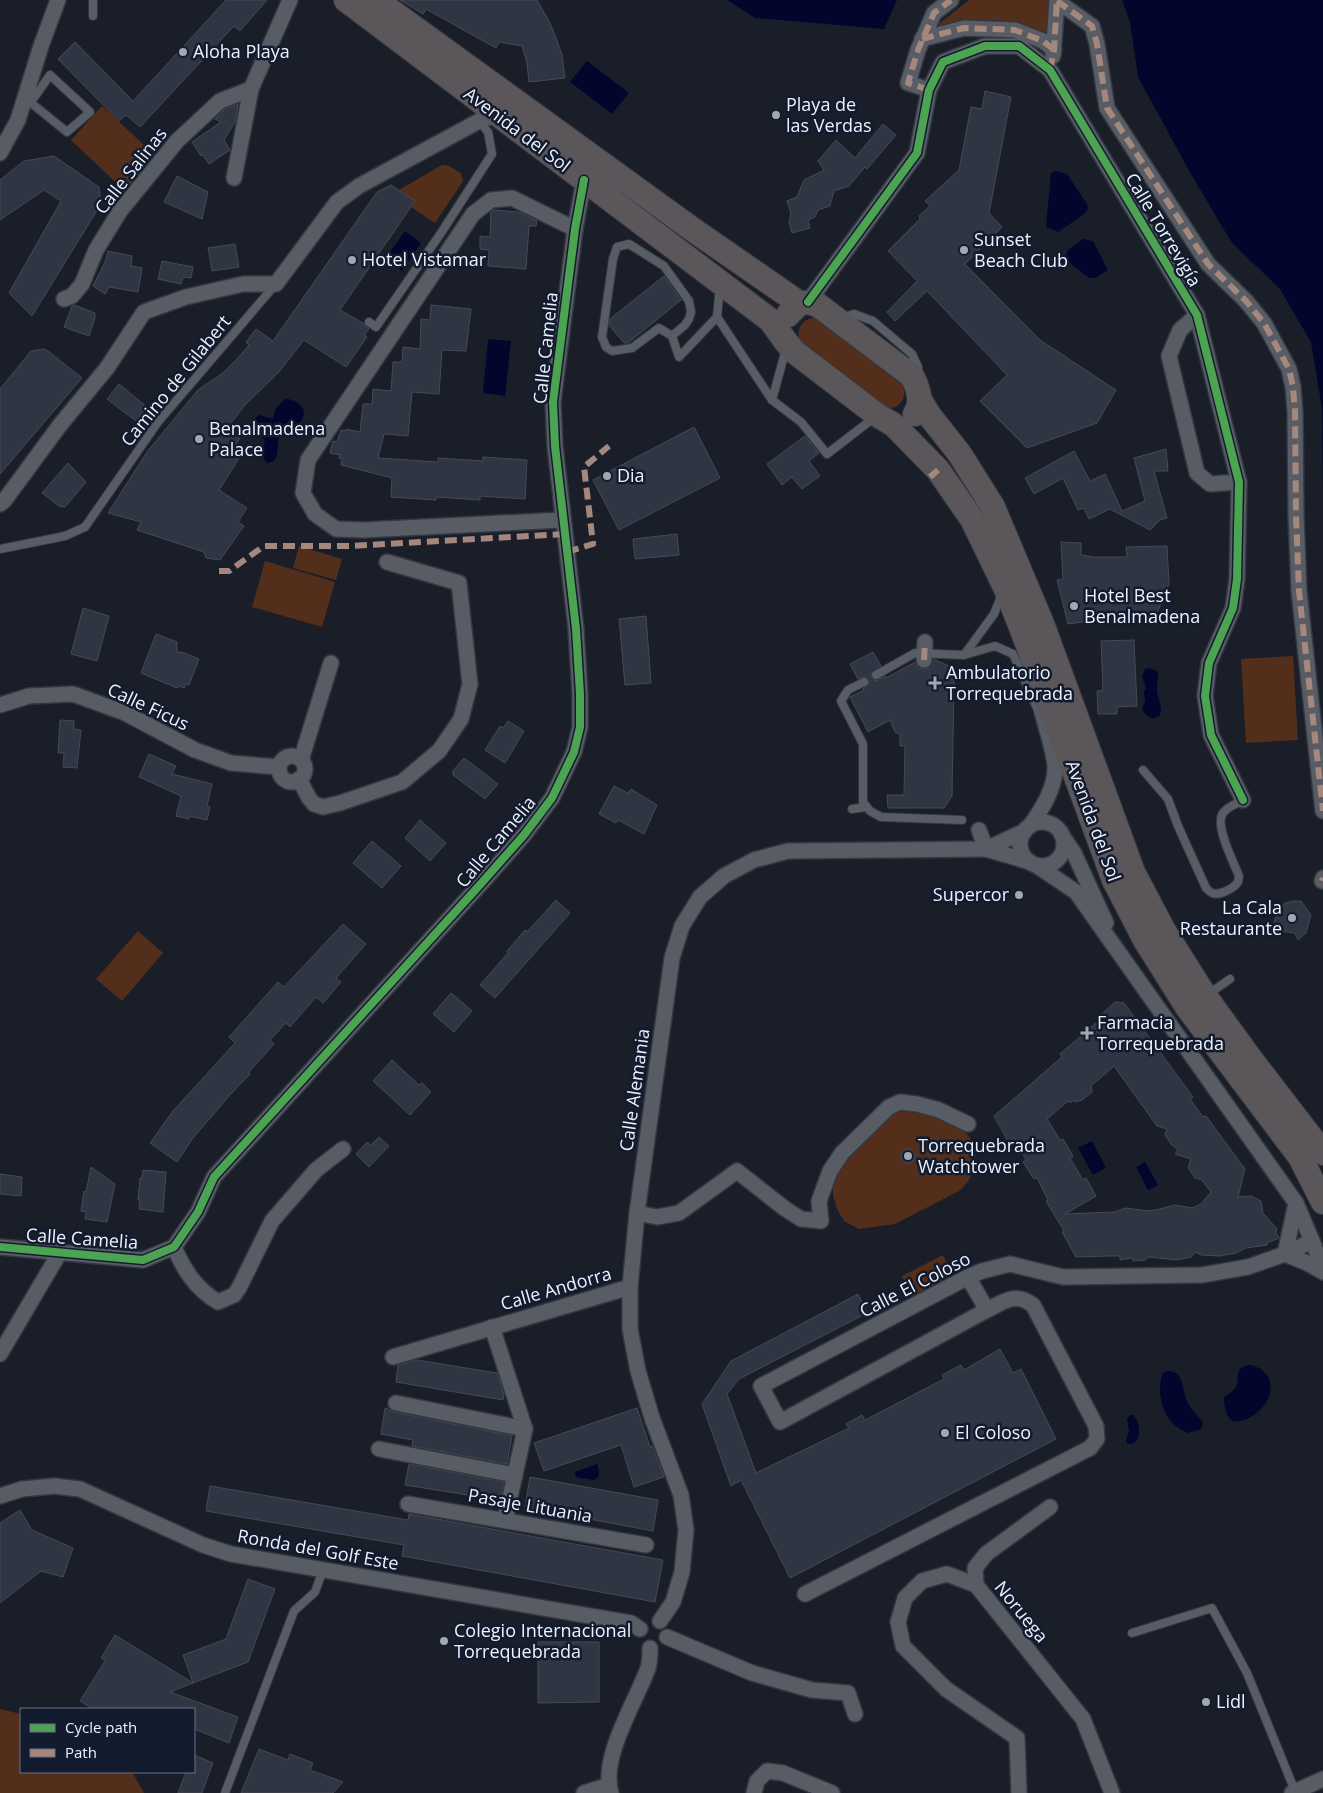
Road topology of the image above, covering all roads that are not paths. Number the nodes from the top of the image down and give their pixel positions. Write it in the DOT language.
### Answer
graph roads {
  1 [pos="58,0"];
  2 [pos="92,0"];
  3 [pos="290,0"];
  4 [pos="346,0"];
  5 [pos="376,0"];
  6 [pos="951,0"];
  7 [pos="1057,0"];
  8 [pos="93,16"];
  9 [pos="922,39"];
  10 [pos="1054,50"];
  11 [pos="1050,70"];
  12 [pos="251,89"];
  13 [pos="929,90"];
  14 [pos="28,100"];
  15 [pos="488,118"];
  16 [pos="0,153"];
  17 [pos="234,178"];
  18 [pos="584,180"];
  19 [pos="575,229"];
  20 [pos="276,284"];
  21 [pos="722,285"];
  22 [pos="64,299"];
  23 [pos="804,302"];
  24 [pos="1197,315"];
  25 [pos="717,317"];
  26 [pos="369,322"];
  27 [pos="672,336"];
  28 [pos="784,339"];
  29 [pos="919,394"];
  30 [pos="772,400"];
  31 [pos="886,420"];
  32 [pos="1238,482"];
  33 [pos="0,504"];
  34 [pos="562,520"];
  35 [pos="0,548"];
  36 [pos="387,562"];
  37 [pos="1005,587"];
  38 [pos="1024,635"];
  39 [pos="964,654"];
  40 [pos="331,662"];
  41 [pos="876,675"];
  42 [pos="864,682"];
  43 [pos="0,705"];
  44 [pos="1048,734"];
  45 [pos="301,760"];
  46 [pos="279,768"];
  47 [pos="1143,770"];
  48 [pos="300,779"];
  49 [pos="1243,800"];
  50 [pos="866,807"];
  51 [pos="852,809"];
  52 [pos="1323,811"];
  53 [pos="962,820"];
  54 [pos="1027,828"];
  55 [pos="979,830"];
  56 [pos="1061,834"];
  57 [pos="986,849"];
  58 [pos="1033,864"];
  59 [pos="1122,959"];
  60 [pos="1230,979"];
  61 [pos="1205,996"];
  62 [pos="968,1124"];
  63 [pos="343,1149"];
  64 [pos="1323,1153"];
  65 [pos="1323,1202"];
  66 [pos="1296,1203"];
  67 [pos="637,1213"];
  68 [pos="1312,1241"];
  69 [pos="0,1247"];
  70 [pos="174,1247"];
  71 [pos="60,1252"];
  72 [pos="1286,1254"];
  73 [pos="1323,1267"];
  74 [pos="1323,1272"];
  75 [pos="968,1277"];
  76 [pos="630,1287"];
  77 [pos="987,1310"];
  78 [pos="492,1327"];
  79 [pos="0,1354"];
  80 [pos="393,1357"];
  81 [pos="396,1403"];
  82 [pos="525,1429"];
  83 [pos="379,1449"];
  84 [pos="515,1475"];
  85 [pos="0,1496"];
  86 [pos="408,1504"];
  87 [pos="1050,1508"];
  88 [pos="505,1520"];
  89 [pos="646,1545"];
  90 [pos="323,1570"];
  91 [pos="976,1585"];
  92 [pos="805,1594"];
  93 [pos="660,1621"];
  94 [pos="640,1629"];
  95 [pos="1132,1633"];
  96 [pos="667,1637"];
  97 [pos="650,1648"];
  98 [pos="855,1714"];
  99 [pos="1323,1779"];
  100 [pos="610,1789"];
  101 [pos="1294,1792"];
  102 [pos="225,1793"];
  103 [pos="584,1793"];
  104 [pos="754,1793"];
  105 [pos="832,1793"];
  106 [pos="1019,1793"];
  107 [pos="1112,1793"];
  1 -- 14 [label="street"];
  2 -- 8 [label="lane"];
  3 -- 12 [label="street"];
  4 -- 15 [label="main road, Avenida del Sol"];
  5 -- 23 [label="main road, Avenida del Sol"];
  6 -- 9 [label="street"];
  7 -- 10 [label="street"];
  7 -- 52 [label="street"];
  9 -- 10 [label="street"];
  9 -- 13 [label="street"];
  10 -- 11 [label="street"];
  11 -- 13 [label="street, Calle Torrevigía"];
  11 -- 24 [label="street, Calle Torrevigía"];
  12 -- 17 [label="street"];
  12 -- 22 [label="street, Calle Salinas"];
  13 -- 23 [label="street, Calle Torrevigía"];
  14 -- 14 [label="lane"];
  14 -- 16 [label="street"];
  15 -- 18 [label="main road, Avenida del Sol"];
  15 -- 20 [label="street"];
  15 -- 26 [label="lane"];
  18 -- 19 [label="street, Calle Camelia"];
  18 -- 21 [label="main road, Avenida del Sol"];
  19 -- 34 [label="street, Calle Camelia"];
  19 -- 34 [label="street"];
  20 -- 33 [label="street"];
  20 -- 35 [label="lane, Camino de Gilabert"];
  21 -- 25 [label="lane"];
  21 -- 28 [label="main road, Avenida del Sol"];
  23 -- 28 [label="main road"];
  23 -- 29 [label="main road, Avenida del Sol"];
  24 -- 32 [label="street, Calle Torrevigía"];
  24 -- 32 [label="street"];
  25 -- 27 [label="lane"];
  25 -- 30 [label="lane"];
  27 -- 27 [label="lane"];
  28 -- 30 [label="lane"];
  28 -- 31 [label="main road, Avenida del Sol"];
  29 -- 31 [label="main road"];
  29 -- 61 [label="main road, Avenida del Sol"];
  30 -- 31 [label="lane"];
  31 -- 37 [label="main road, Avenida del Sol"];
  32 -- 49 [label="street, Calle Torrevigía"];
  34 -- 70 [label="street, Calle Camelia"];
  36 -- 48 [label="street"];
  37 -- 38 [label="main road, Avenida del Sol"];
  37 -- 39 [label="lane"];
  38 -- 44 [label="street"];
  38 -- 65 [label="main road, Avenida del Sol"];
  39 -- 41 [label="lane"];
  39 -- 44 [label="lane"];
  40 -- 45 [label="street"];
  42 -- 50 [label="lane"];
  43 -- 46 [label="street, Calle Ficus"];
  44 -- 54 [label="street"];
  45 -- 46 [label="street"];
  45 -- 48 [label="street"];
  46 -- 48 [label="street"];
  47 -- 49 [label="lane"];
  50 -- 51 [label="lane"];
  50 -- 53 [label="lane"];
  54 -- 56 [label="street"];
  54 -- 57 [label="street, Calle Alemania"];
  54 -- 58 [label="street"];
  55 -- 57 [label="street"];
  56 -- 58 [label="street"];
  56 -- 59 [label="street"];
  57 -- 58 [label="street"];
  57 -- 67 [label="street, Calle Alemania"];
  58 -- 59 [label="street"];
  59 -- 66 [label="street"];
  60 -- 61 [label="lane"];
  61 -- 64 [label="main road, Avenida del Sol"];
  62 -- 67 [label="street"];
  63 -- 70 [label="street"];
  66 -- 68 [label="street"];
  66 -- 72 [label="street"];
  67 -- 76 [label="street, Calle Alemania"];
  68 -- 72 [label="street, Calle El Coloso"];
  68 -- 73 [label="street"];
  69 -- 71 [label="street, Calle Camelia"];
  70 -- 71 [label="street, Calle Camelia"];
  71 -- 79 [label="street"];
  72 -- 74 [label="street"];
  72 -- 75 [label="street, Calle El Coloso"];
  75 -- 77 [label="street"];
  75 -- 77 [label="street, Calle El Coloso"];
  76 -- 78 [label="street, Calle Andorra"];
  76 -- 93 [label="street, Calle Alemania"];
  77 -- 92 [label="street"];
  78 -- 80 [label="street, Calle Andorra"];
  78 -- 82 [label="street, Calle Andorra"];
  81 -- 82 [label="street"];
  82 -- 84 [label="street"];
  83 -- 84 [label="street"];
  84 -- 88 [label="street"];
  85 -- 90 [label="street, Ronda del Golf Este"];
  86 -- 88 [label="street, Pasaje Lituania"];
  87 -- 91 [label="street"];
  88 -- 89 [label="street, Pasaje Lituania"];
  90 -- 94 [label="street, Ronda del Golf Este"];
  90 -- 102 [label="lane"];
  91 -- 106 [label="street, Noruega"];
  91 -- 107 [label="street, Noruega"];
  93 -- 94 [label="street"];
  93 -- 96 [label="street"];
  94 -- 97 [label="street"];
  95 -- 101 [label="lane"];
  96 -- 97 [label="street"];
  96 -- 98 [label="street"];
  97 -- 100 [label="street"];
  99 -- 101 [label="street"];
  100 -- 103 [label="street"];
  104 -- 105 [label="street"];
}
